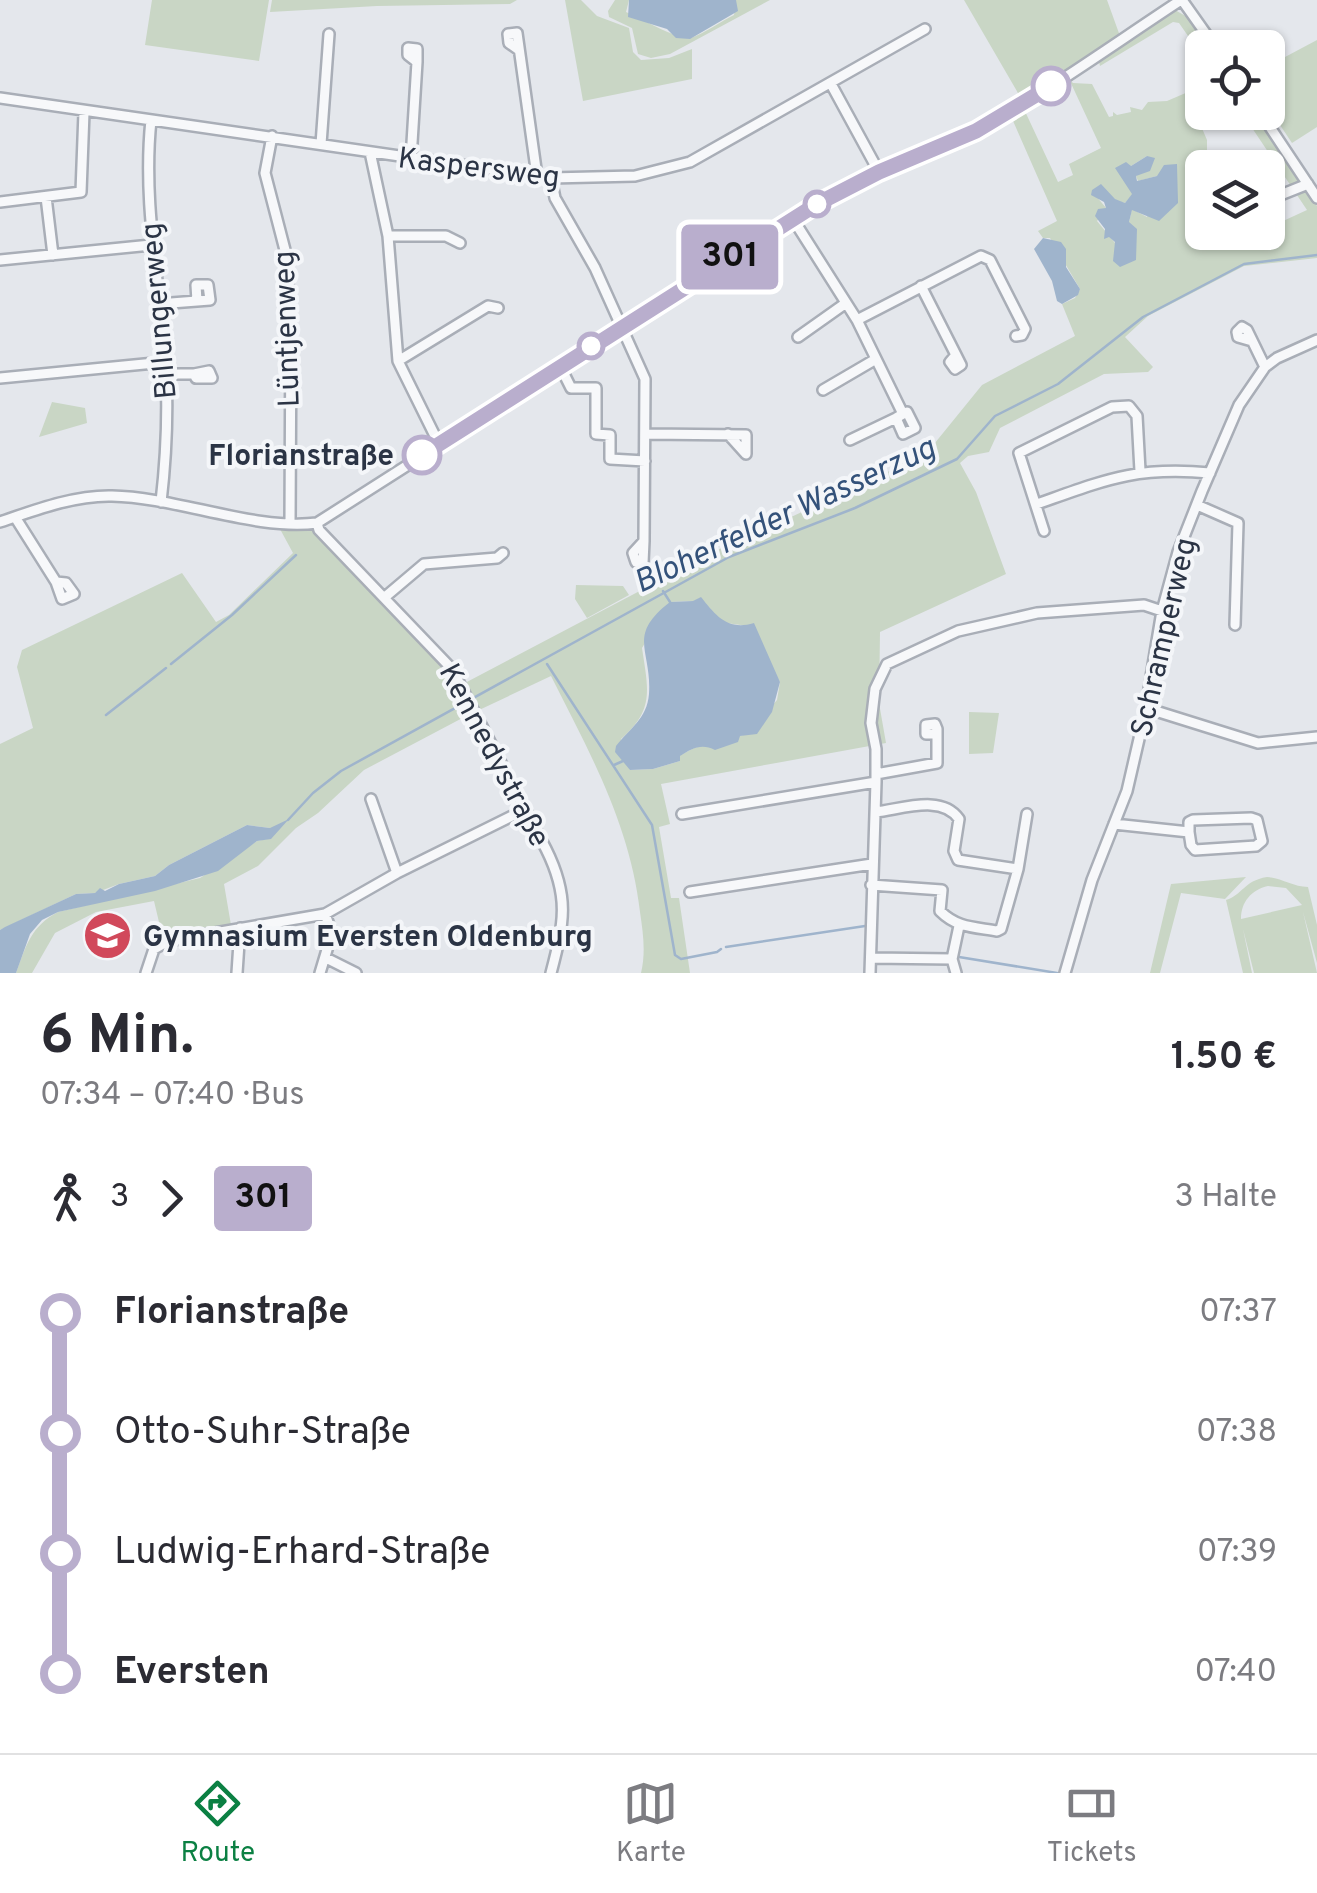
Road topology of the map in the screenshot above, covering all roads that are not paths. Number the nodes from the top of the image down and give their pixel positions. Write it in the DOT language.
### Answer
graph roads {
  1 [pos="1181,0"];
  2 [pos="924,29"];
  3 [pos="1203,30"];
  4 [pos="329,34"];
  5 [pos="519,50"];
  6 [pos="416,62"];
  7 [pos="831,84"];
  8 [pos="0,98"];
  9 [pos="84,112"];
  10 [pos="151,120"];
  11 [pos="1272,130"];
  12 [pos="272,136"];
  13 [pos="321,144"];
  14 [pos="370,152"];
  15 [pos="411,158"];
  16 [pos="879,172"];
  17 [pos="537,176"];
  18 [pos="552,178"];
  19 [pos="1308,184"];
  20 [pos="1285,193"];
  21 [pos="46,197"];
  22 [pos="1317,198"];
  23 [pos="0,202"];
  24 [pos="793,219"];
  25 [pos="388,236"];
  26 [pos="460,243"];
  27 [pos="151,245"];
  28 [pos="53,255"];
  29 [pos="0,260"];
  30 [pos="921,286"];
  31 [pos="198,302"];
  32 [pos="846,303"];
  33 [pos="158,304"];
  34 [pos="498,308"];
  35 [pos="1020,317"];
  36 [pos="857,320"];
  37 [pos="623,327"];
  38 [pos="798,337"];
  39 [pos="1317,340"];
  40 [pos="1252,341"];
  41 [pos="956,354"];
  42 [pos="876,359"];
  43 [pos="398,361"];
  44 [pos="165,362"];
  45 [pos="560,366"];
  46 [pos="1265,367"];
  47 [pos="166,374"];
  48 [pos="194,374"];
  49 [pos="0,378"];
  50 [pos="823,390"];
  51 [pos="646,434"];
  52 [pos="728,434"];
  53 [pos="850,440"];
  54 [pos="439,444"];
  55 [pos="646,461"];
  56 [pos="1140,471"];
  57 [pos="1210,473"];
  58 [pos="161,502"];
  59 [pos="1037,504"];
  60 [pos="1196,504"];
  61 [pos="15,516"];
  62 [pos="0,522"];
  63 [pos="318,522"];
  64 [pos="290,524"];
  65 [pos="1044,530"];
  66 [pos="644,541"];
  67 [pos="503,553"];
  68 [pos="56,582"];
  69 [pos="385,597"];
  70 [pos="1162,611"];
  71 [pos="1235,625"];
  72 [pos="1146,708"];
  73 [pos="935,734"];
  74 [pos="1317,737"];
  75 [pos="876,778"];
  76 [pos="371,799"];
  77 [pos="876,812"];
  78 [pos="526,814"];
  79 [pos="682,814"];
  80 [pos="1027,814"];
  81 [pos="1114,824"];
  82 [pos="1189,832"];
  83 [pos="872,864"];
  84 [pos="1018,869"];
  85 [pos="396,873"];
  86 [pos="871,885"];
  87 [pos="693,889"];
  88 [pos="325,914"];
  89 [pos="959,926"];
  90 [pos="240,928"];
  91 [pos="326,958"];
  92 [pos="870,958"];
  93 [pos="952,959"];
  94 [pos="146,973"];
  95 [pos="237,973"];
  96 [pos="320,973"];
  97 [pos="356,973"];
  98 [pos="551,973"];
  99 [pos="870,973"];
  100 [pos="956,973"];
  101 [pos="1065,973"];
  1 -- 3 [label="street"];
  1 -- 16 [label="street"];
  2 -- 7 [label="street, Kaspersweg"];
  4 -- 13 [label="street"];
  5 -- 17 [label="street"];
  6 -- 15 [label="street"];
  7 -- 16 [label="street"];
  7 -- 18 [label="street, Kaspersweg"];
  8 -- 9 [label="street, Kaspersweg"];
  9 -- 10 [label="street, Kaspersweg"];
  9 -- 21 [label="street"];
  10 -- 12 [label="street, Kaspersweg"];
  10 -- 27 [label="street, Billungerweg"];
  11 -- 19 [label="street"];
  12 -- 13 [label="street, Kaspersweg"];
  12 -- 64 [label="street, Lüntjenweg"];
  13 -- 14 [label="street, Kaspersweg"];
  14 -- 15 [label="street, Kaspersweg"];
  14 -- 25 [label="street"];
  15 -- 17 [label="street, Kaspersweg"];
  16 -- 24 [label="street"];
  17 -- 18 [label="street, Kaspersweg"];
  18 -- 37 [label="street"];
  19 -- 20 [label="street"];
  19 -- 22 [label="street"];
  21 -- 23 [label="street"];
  21 -- 28 [label="street"];
  24 -- 32 [label="street"];
  24 -- 37 [label="street"];
  25 -- 26 [label="street"];
  25 -- 43 [label="street"];
  27 -- 28 [label="street"];
  27 -- 33 [label="street, Billungerweg"];
  28 -- 29 [label="street"];
  30 -- 35 [label="street"];
  30 -- 36 [label="street"];
  30 -- 41 [label="street"];
  31 -- 33 [label="street"];
  32 -- 36 [label="street"];
  32 -- 38 [label="street"];
  33 -- 44 [label="street, Billungerweg"];
  34 -- 43 [label="street"];
  36 -- 42 [label="street"];
  37 -- 45 [label="street"];
  37 -- 51 [label="street"];
  39 -- 46 [label="street, Schramperweg"];
  40 -- 46 [label="street"];
  42 -- 50 [label="street"];
  42 -- 53 [label="street"];
  43 -- 54 [label="street"];
  44 -- 47 [label="street, Billungerweg"];
  44 -- 49 [label="street"];
  45 -- 54 [label="street"];
  45 -- 55 [label="street"];
  46 -- 57 [label="street, Schramperweg"];
  47 -- 48 [label="street"];
  47 -- 58 [label="street, Billungerweg"];
  51 -- 52 [label="street"];
  51 -- 55 [label="street"];
  54 -- 63 [label="street"];
  55 -- 66 [label="street"];
  56 -- 57 [label="street"];
  56 -- 59 [label="street"];
  56 -- 59 [label="street"];
  57 -- 60 [label="street, Schramperweg"];
  58 -- 61 [label="street"];
  58 -- 64 [label="street"];
  59 -- 65 [label="street"];
  60 -- 70 [label="street, Schramperweg"];
  60 -- 71 [label="street"];
  61 -- 62 [label="street"];
  61 -- 68 [label="street"];
  63 -- 64 [label="street"];
  63 -- 69 [label="street, Kennedystraße"];
  67 -- 69 [label="street"];
  69 -- 78 [label="street, Kennedystraße"];
  70 -- 72 [label="street, Schramperweg"];
  70 -- 75 [label="street"];
  72 -- 74 [label="street"];
  72 -- 81 [label="street, Schramperweg"];
  73 -- 75 [label="street"];
  75 -- 77 [label="street"];
  75 -- 79 [label="street"];
  76 -- 85 [label="street"];
  77 -- 83 [label="street"];
  77 -- 84 [label="street"];
  78 -- 85 [label="street"];
  78 -- 98 [label="street, Kennedystraße"];
  80 -- 84 [label="street"];
  81 -- 82 [label="street"];
  81 -- 101 [label="street, Schramperweg"];
  82 -- 82 [label="street"];
  83 -- 86 [label="street"];
  83 -- 87 [label="street"];
  84 -- 89 [label="street"];
  85 -- 88 [label="street"];
  86 -- 89 [label="street"];
  86 -- 92 [label="street"];
  88 -- 90 [label="street"];
  88 -- 91 [label="street"];
  89 -- 93 [label="street"];
  90 -- 94 [label="street"];
  90 -- 95 [label="street"];
  91 -- 96 [label="street"];
  91 -- 97 [label="street"];
  92 -- 93 [label="street"];
  92 -- 99 [label="street"];
  93 -- 100 [label="street"];
}
